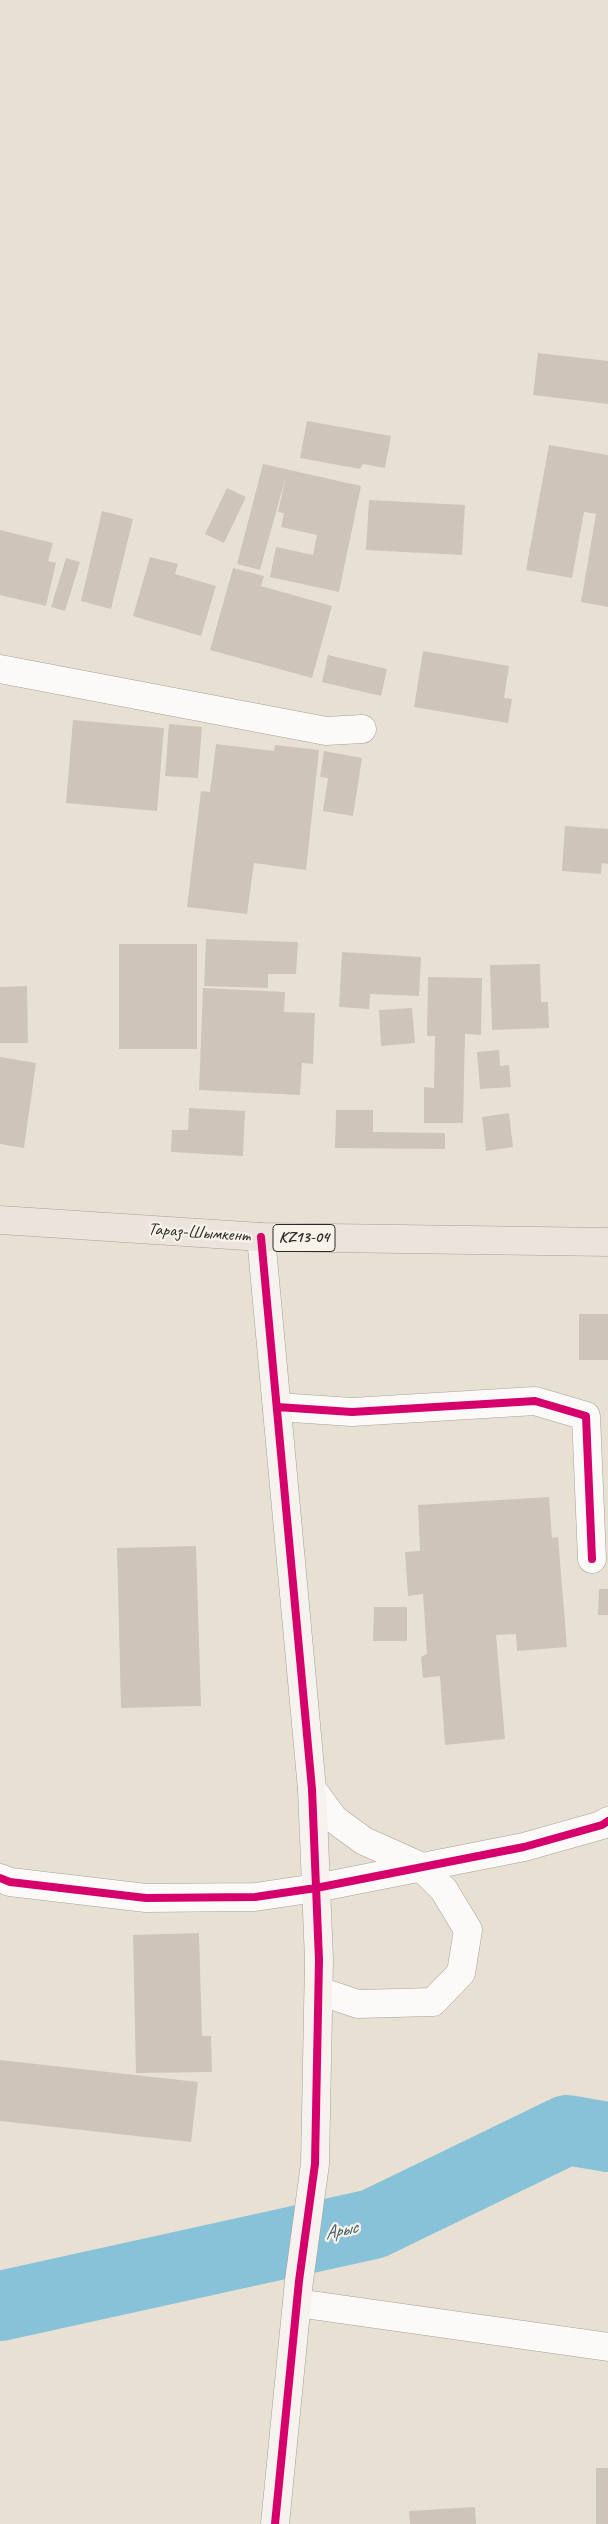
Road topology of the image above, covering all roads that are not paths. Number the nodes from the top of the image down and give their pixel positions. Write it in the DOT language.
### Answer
graph roads {
  1 [pos="0,670"];
  2 [pos="362,729"];
  3 [pos="0,1220"];
  4 [pos="261,1237"];
  5 [pos="608,1242"];
  6 [pos="277,1407"];
  7 [pos="592,1559"];
  8 [pos="312,1789"];
  9 [pos="608,1821"];
  10 [pos="420,1866"];
  11 [pos="0,1878"];
  12 [pos="316,1888"];
  13 [pos="318,1991"];
  14 [pos="298,2292"];
  15 [pos="608,2347"];
  16 [pos="275,2524"];
  1 -- 2 [label="street"];
  3 -- 4 [label="main road, Тараз-Шымкент / KZ13-04"];
  4 -- 5 [label="main road, Тараз-Шымкент / KZ13-04"];
  4 -- 6 [label="street"];
  6 -- 7 [label="street"];
  6 -- 8 [label="street"];
  8 -- 10 [label="street"];
  8 -- 12 [label="street"];
  9 -- 10 [label="street"];
  10 -- 12 [label="street"];
  10 -- 13 [label="street"];
  11 -- 12 [label="street"];
  12 -- 13 [label="street"];
  13 -- 14 [label="street"];
  14 -- 15 [label="street"];
  14 -- 16 [label="street"];
}
